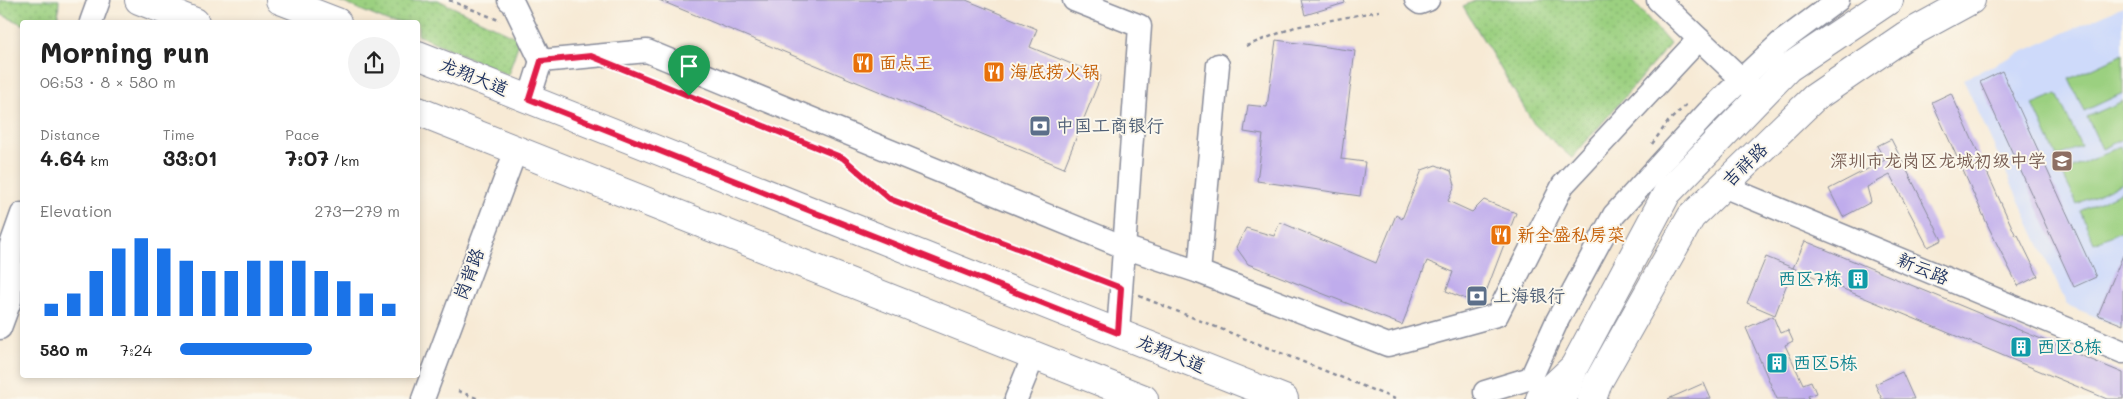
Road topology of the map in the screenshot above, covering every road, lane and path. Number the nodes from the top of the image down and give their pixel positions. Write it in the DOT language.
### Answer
graph roads {
  1 [pos="99,0"];
  2 [pos="139,0"];
  3 [pos="280,0"];
  4 [pos="449,0"];
  5 [pos="509,0"];
  6 [pos="1416,0"];
  7 [pos="1428,0"];
  8 [pos="1658,0"];
  9 [pos="1838,0"];
  10 [pos="1890,0"];
  11 [pos="1972,0"];
  12 [pos="1086,3"];
  13 [pos="1379,10"];
  14 [pos="92,20"];
  15 [pos="190,20"];
  16 [pos="332,20"];
  17 [pos="526,31"];
  18 [pos="1699,39"];
  19 [pos="1246,46"];
  20 [pos="420,55"];
  21 [pos="541,61"];
  22 [pos="1218,65"];
  23 [pos="627,71"];
  24 [pos="1751,88"];
  25 [pos="529,99"];
  26 [pos="420,112"];
  27 [pos="516,150"];
  28 [pos="1723,186"];
  29 [pos="20,220"];
  30 [pos="1124,248"];
  31 [pos="1199,272"];
  32 [pos="1121,288"];
  33 [pos="0,328"];
  34 [pos="1118,333"];
  35 [pos="2123,352"];
  36 [pos="1034,355"];
  37 [pos="1574,367"];
  38 [pos="458,391"];
  39 [pos="1485,392"];
  40 [pos="1595,393"];
  41 [pos="422,399"];
  42 [pos="479,399"];
  43 [pos="1016,399"];
  44 [pos="1144,399"];
  45 [pos="1284,399"];
  46 [pos="1394,399"];
  47 [pos="1540,399"];
  48 [pos="1563,399"];
  1 -- 14 [label="street"];
  2 -- 15 [label="main road"];
  3 -- 16 [label="main road"];
  4 -- 17 [label="path"];
  5 -- 17 [label="street"];
  6 -- 7 [label="street"];
  8 -- 18 [label="street"];
  9 -- 24 [label="street"];
  10 -- 24 [label="main road, 吉祥路"];
  11 -- 28 [label="main road, 吉祥路"];
  12 -- 30 [label="street"];
  13 -- 19 [label="path"];
  17 -- 21 [label="street"];
  18 -- 24 [label="street"];
  18 -- 31 [label="street"];
  20 -- 25 [label="main road, 龙翔大道"];
  21 -- 25 [label="street"];
  21 -- 30 [label="street"];
  22 -- 31 [label="street"];
  23 -- 32 [label="path"];
  24 -- 37 [label="main road, 吉祥路"];
  24 -- 39 [label="street"];
  25 -- 34 [label="main road, 龙翔大道"];
  26 -- 27 [label="main road"];
  27 -- 36 [label="main road"];
  27 -- 41 [label="street, 岗背路"];
  28 -- 35 [label="street, 新云路"];
  28 -- 40 [label="main road, 吉祥路"];
  29 -- 33 [label="street"];
  30 -- 31 [label="street"];
  30 -- 32 [label="street"];
  32 -- 34 [label="street"];
  32 -- 46 [label="path"];
  34 -- 45 [label="main road, 龙翔大道"];
  36 -- 43 [label="street"];
  36 -- 44 [label="main road"];
  37 -- 47 [label="main road"];
  37 -- 48 [label="main road, 吉祥路"];
  38 -- 42 [label="path"];
}
